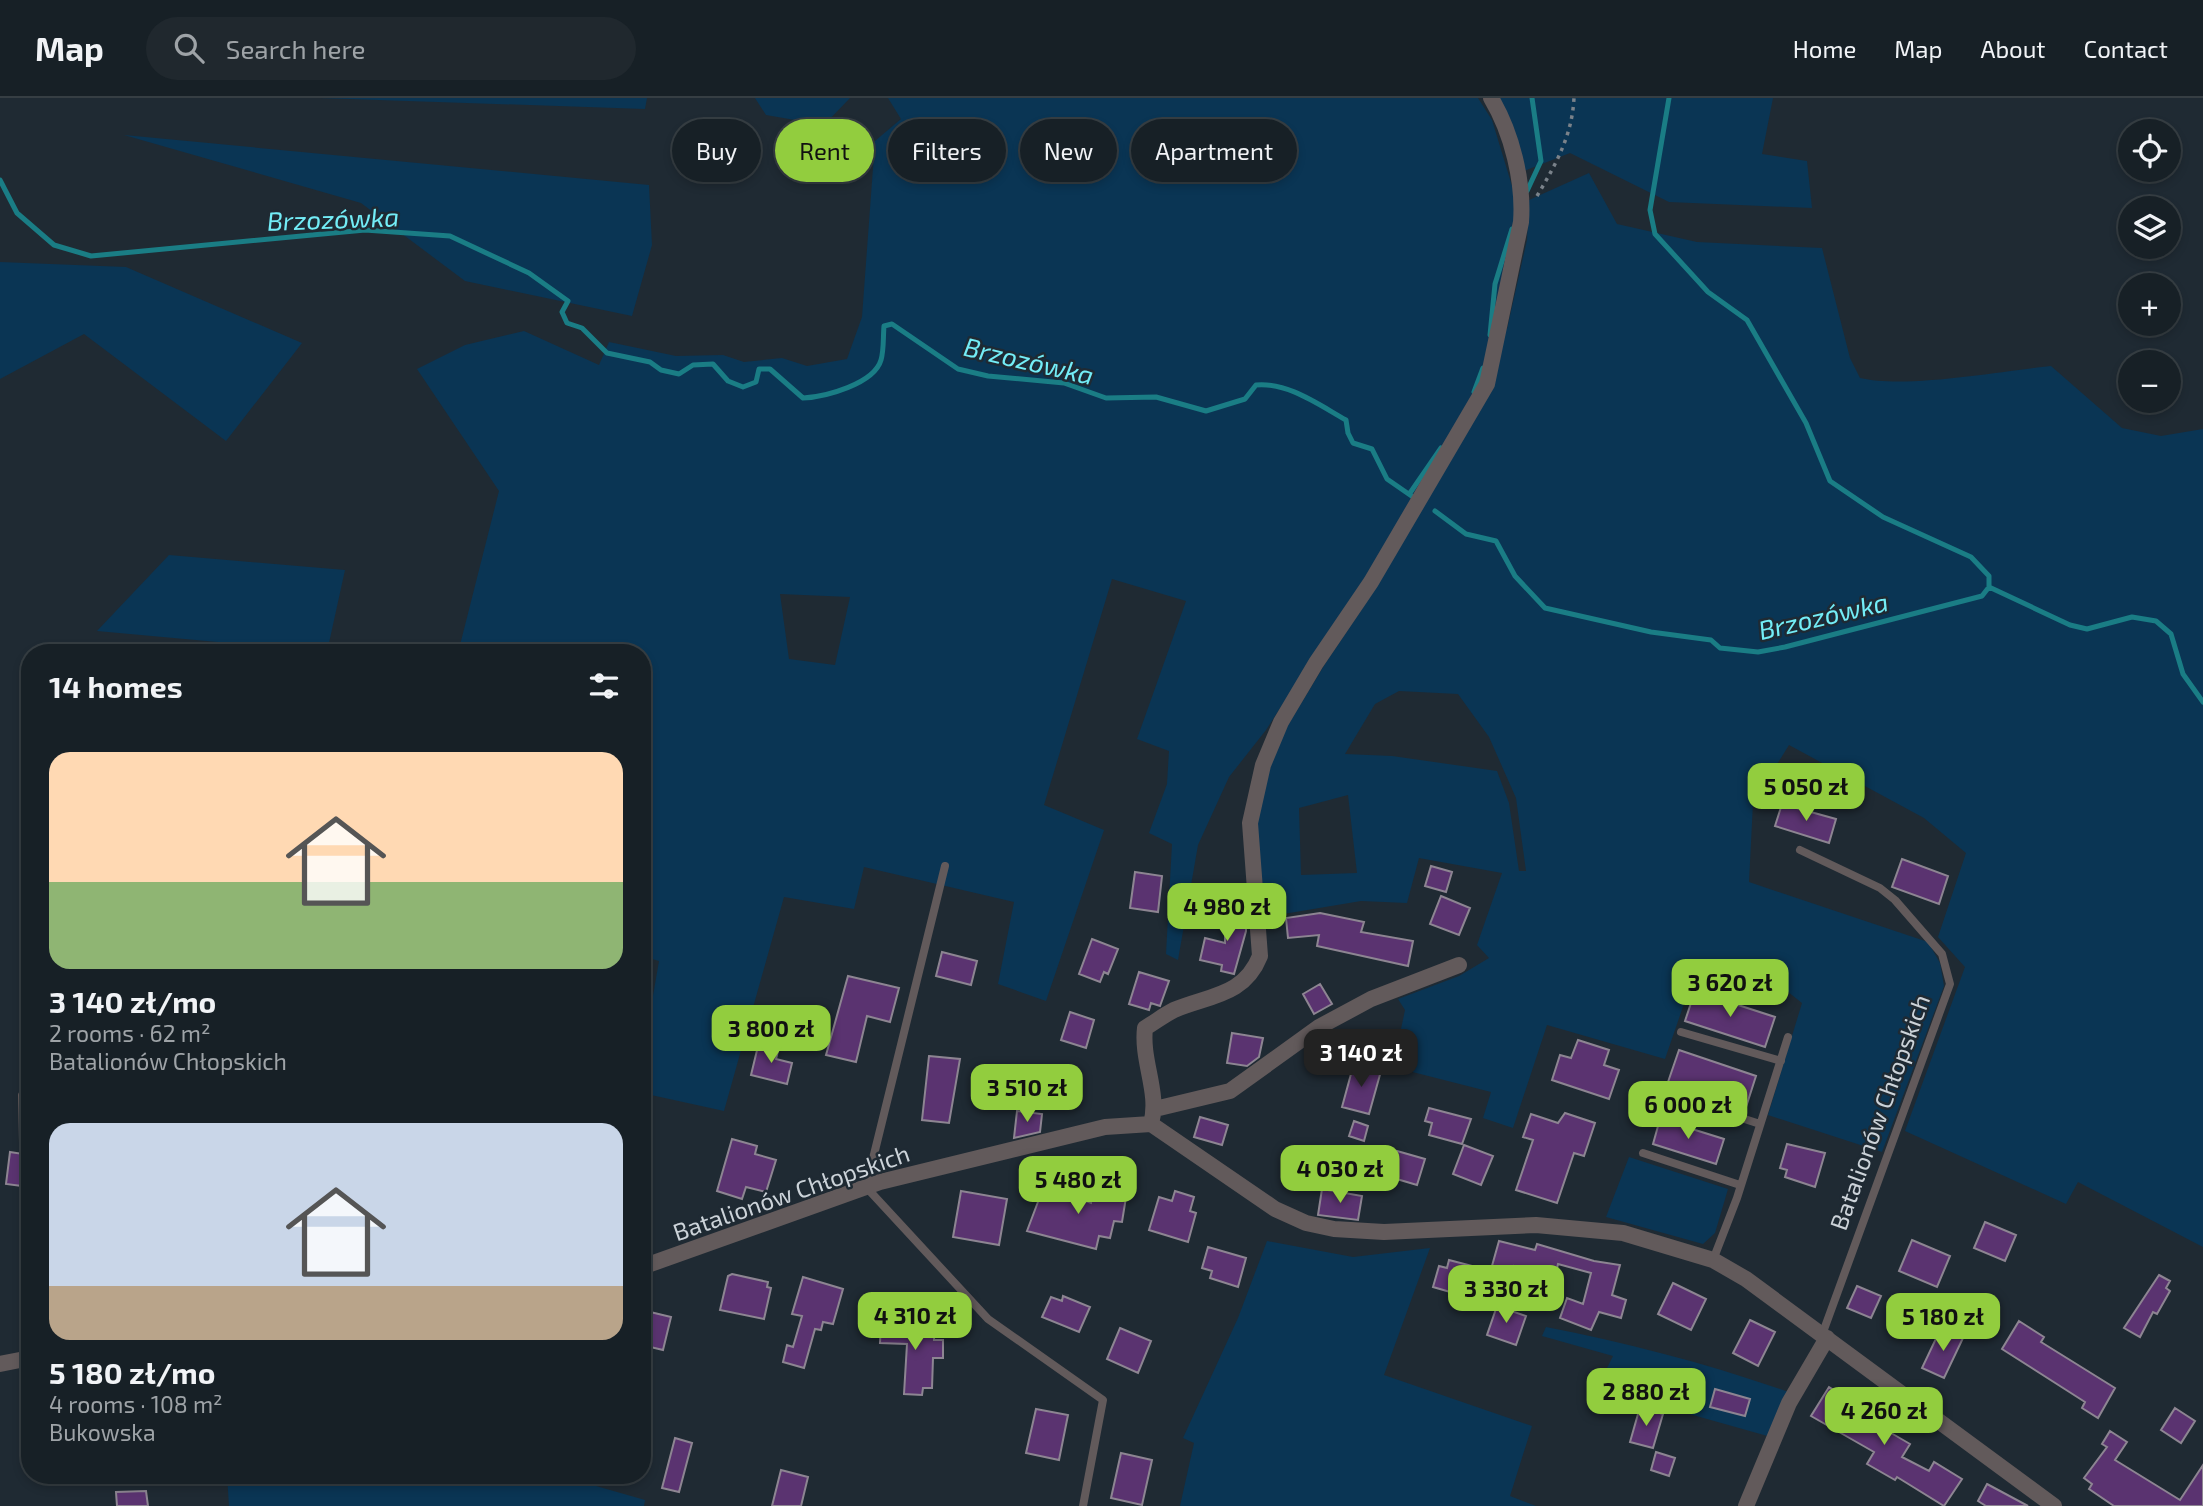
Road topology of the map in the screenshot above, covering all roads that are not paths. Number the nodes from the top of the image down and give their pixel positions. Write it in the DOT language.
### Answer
graph roads {
  1 [pos="1490,98"];
  2 [pos="1800,850"];
  3 [pos="945,866"];
  4 [pos="1459,965"];
  5 [pos="1681,1032"];
  6 [pos="1788,1037"];
  7 [pos="1781,1061"];
  8 [pos="1658,1091"];
  9 [pos="1153,1116"];
  10 [pos="1760,1124"];
  11 [pos="1643,1153"];
  12 [pos="1741,1185"];
  13 [pos="866,1187"];
  14 [pos="1713,1260"];
  15 [pos="651,1264"];
  16 [pos="1825,1336"];
  17 [pos="21,1360"];
  18 [pos="0,1364"];
  19 [pos="1083,1506"];
  20 [pos="1746,1506"];
  21 [pos="2054,1506"];
  1 -- 9 [label="street"];
  2 -- 16 [label="lane, Batalionów Chłopskich"];
  3 -- 13 [label="lane"];
  4 -- 9 [label="street, Batalionów Chłopskich"];
  5 -- 7 [label="lane"];
  6 -- 7 [label="lane"];
  7 -- 10 [label="lane"];
  8 -- 10 [label="lane"];
  9 -- 13 [label="street, Batalionów Chłopskich"];
  9 -- 14 [label="street"];
  10 -- 12 [label="lane"];
  11 -- 12 [label="lane"];
  12 -- 14 [label="lane"];
  13 -- 15 [label="street, Batalionów Chłopskich"];
  13 -- 19 [label="lane"];
  14 -- 16 [label="street"];
  16 -- 20 [label="street, Batalionów Chłopskich"];
  16 -- 21 [label="street"];
  17 -- 18 [label="street"];
}
